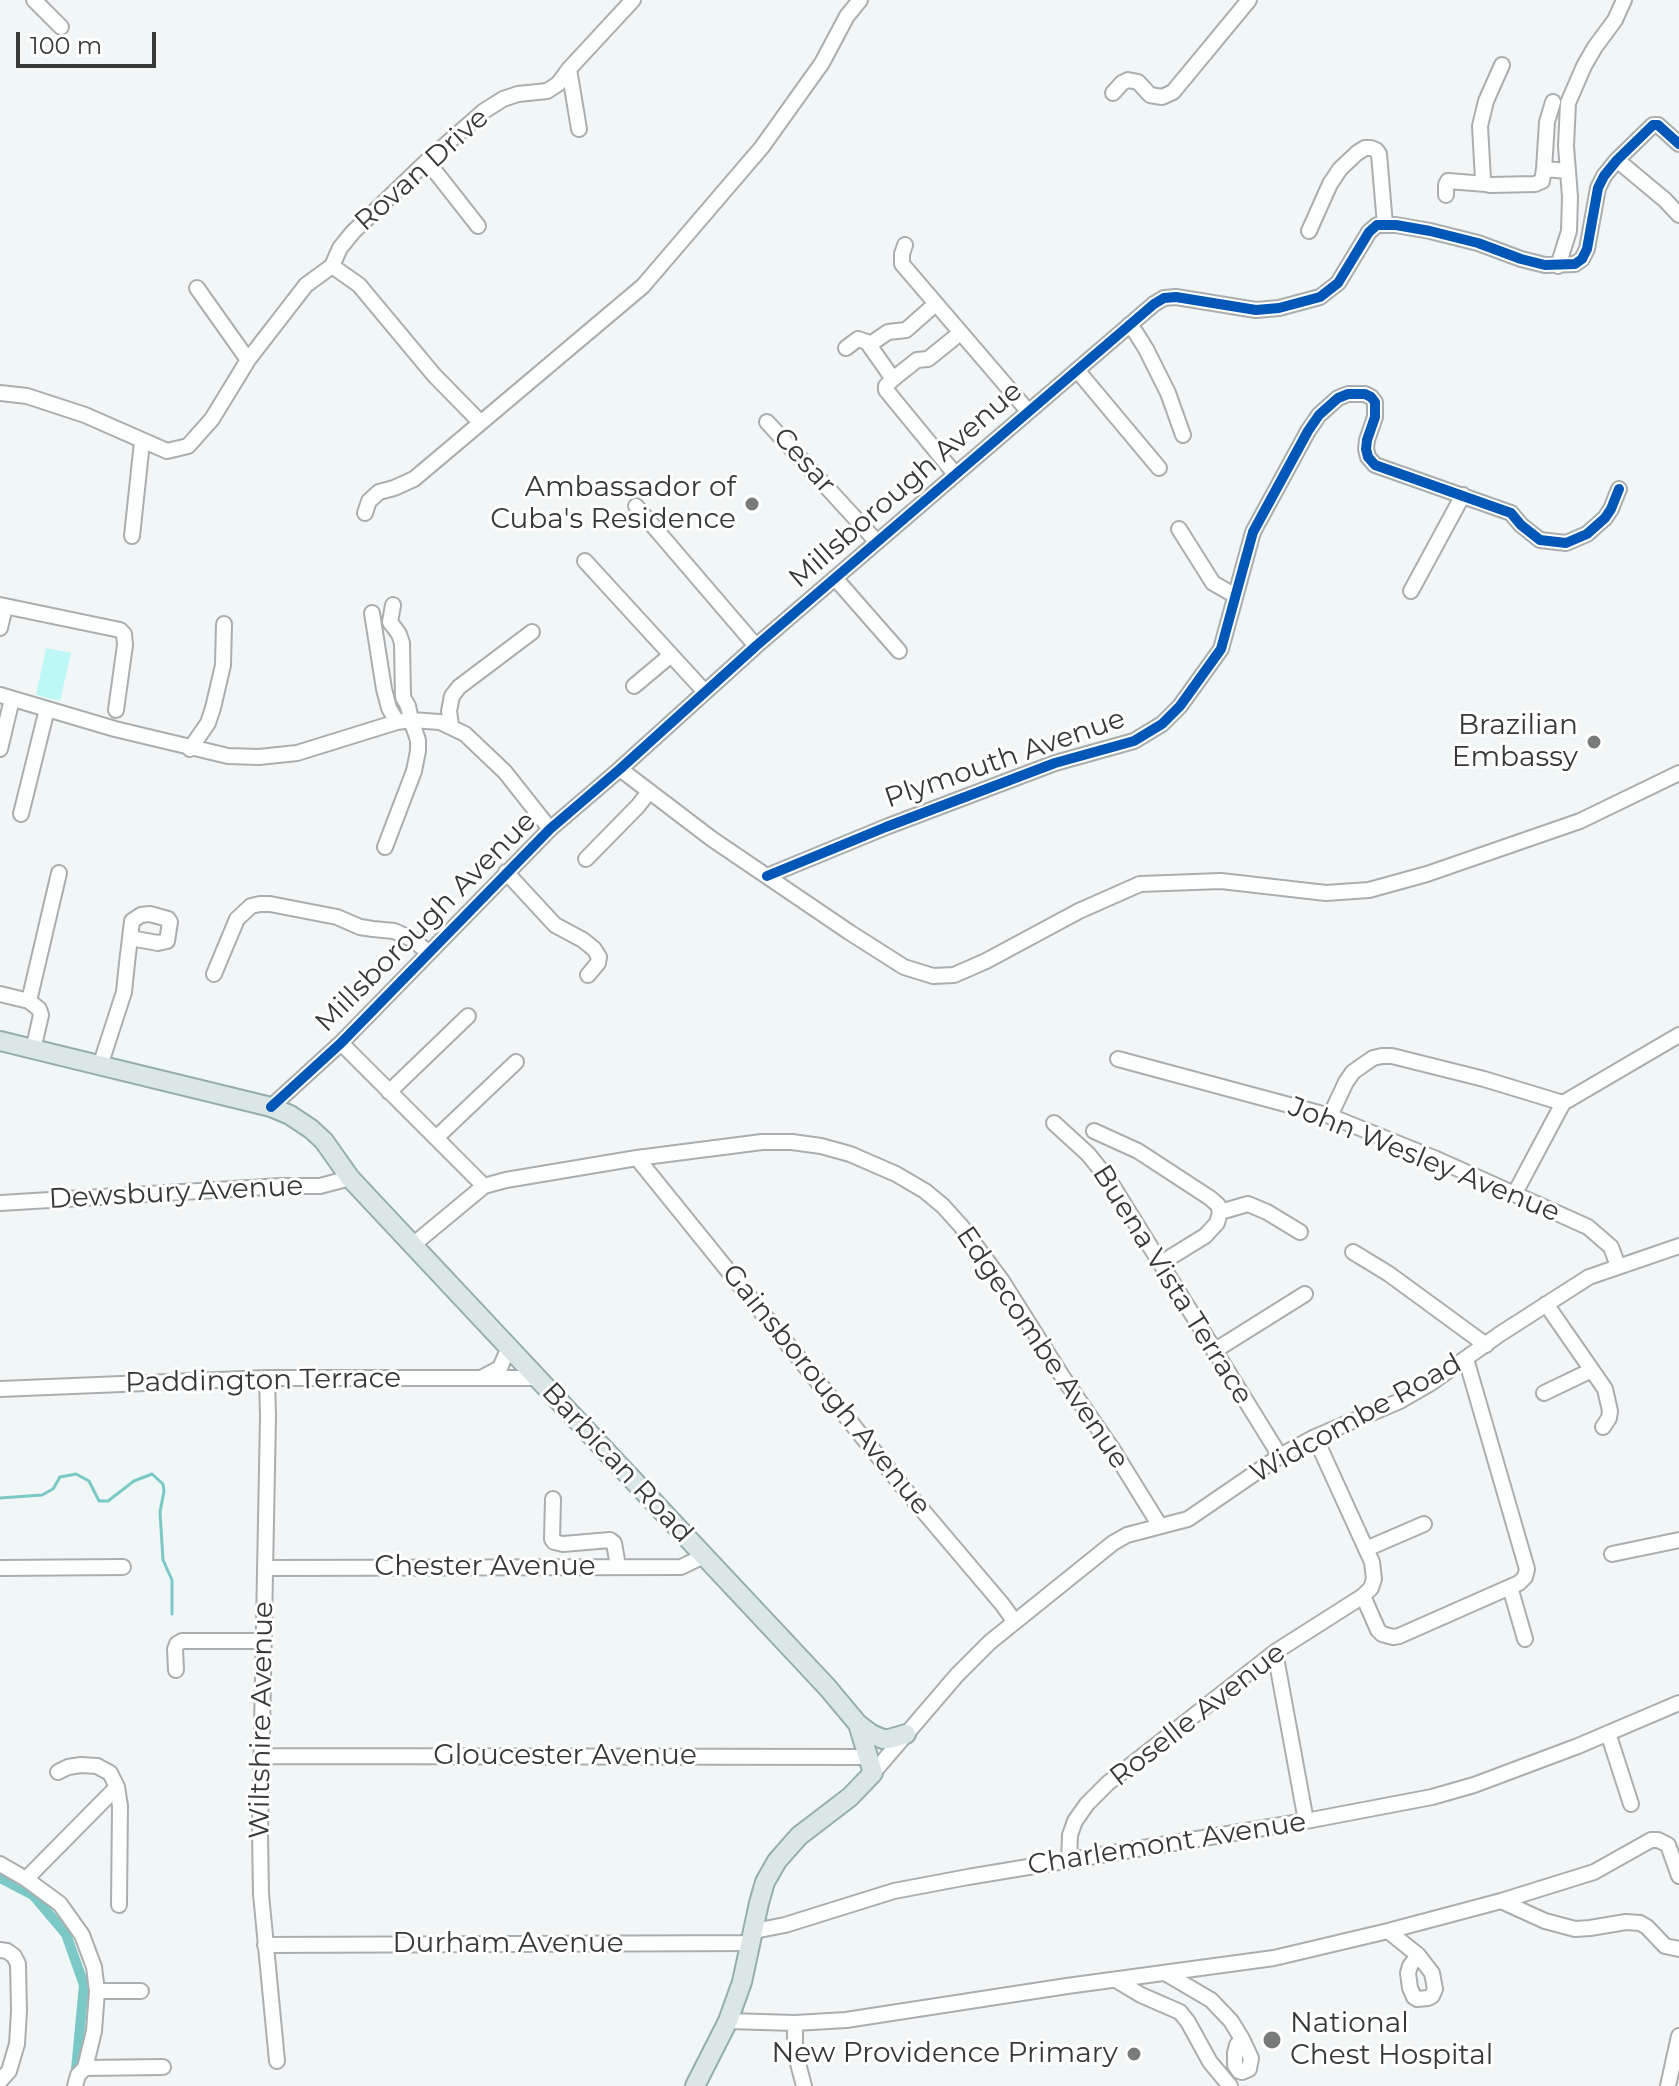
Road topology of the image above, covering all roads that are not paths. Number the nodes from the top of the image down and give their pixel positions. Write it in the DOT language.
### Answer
graph roads {
  1 [pos="34,0"];
  2 [pos="633,0"];
  3 [pos="860,0"];
  4 [pos="1249,0"];
  5 [pos="1624,0"];
  6 [pos="61,27"];
  7 [pos="1502,65"];
  8 [pos="569,69"];
  9 [pos="1113,93"];
  10 [pos="1553,102"];
  11 [pos="579,129"];
  12 [pos="1679,144"];
  13 [pos="1617,160"];
  14 [pos="427,161"];
  15 [pos="1556,170"];
  16 [pos="1486,184"];
  17 [pos="1446,195"];
  18 [pos="1679,215"];
  19 [pos="1385,225"];
  20 [pos="478,226"];
  21 [pos="1309,231"];
  22 [pos="905,245"];
  23 [pos="332,266"];
  24 [pos="1558,266"];
  25 [pos="197,288"];
  26 [pos="931,308"];
  27 [pos="1129,325"];
  28 [pos="954,338"];
  29 [pos="869,345"];
  30 [pos="846,348"];
  31 [pos="248,360"];
  32 [pos="1077,370"];
  33 [pos="893,379"];
  34 [pos="0,393"];
  35 [pos="1028,411"];
  36 [pos="480,422"];
  37 [pos="767,422"];
  38 [pos="1183,435"];
  39 [pos="142,442"];
  40 [pos="1159,468"];
  41 [pos="953,470"];
  42 [pos="1619,489"];
  43 [pos="1463,495"];
  44 [pos="636,506"];
  45 [pos="365,513"];
  46 [pos="1179,529"];
  47 [pos="132,536"];
  48 [pos="875,539"];
  49 [pos="585,561"];
  50 [pos="835,578"];
  51 [pos="1411,591"];
  52 [pos="1234,595"];
  53 [pos="393,605"];
  54 [pos="2,606"];
  55 [pos="372,613"];
  56 [pos="224,624"];
  57 [pos="0,628"];
  58 [pos="532,632"];
  59 [pos="756,646"];
  60 [pos="899,651"];
  61 [pos="671,655"];
  62 [pos="634,686"];
  63 [pos="705,692"];
  64 [pos="6,697"];
  65 [pos="47,709"];
  66 [pos="116,710"];
  67 [pos="404,721"];
  68 [pos="451,725"];
  69 [pos="0,749"];
  70 [pos="190,749"];
  71 [pos="620,769"];
  72 [pos="1679,773"];
  73 [pos="649,792"];
  74 [pos="21,814"];
  75 [pos="550,829"];
  76 [pos="385,847"];
  77 [pos="586,859"];
  78 [pos="506,872"];
  79 [pos="59,873"];
  80 [pos="767,876"];
  81 [pos="130,938"];
  82 [pos="429,953"];
  83 [pos="214,974"];
  84 [pos="588,975"];
  85 [pos="0,994"];
  86 [pos="29,1001"];
  87 [pos="468,1016"];
  88 [pos="1679,1035"];
  89 [pos="0,1041"];
  90 [pos="341,1043"];
  91 [pos="33,1050"];
  92 [pos="1118,1059"];
  93 [pos="516,1062"];
  94 [pos="100,1066"];
  95 [pos="389,1092"];
  96 [pos="1563,1103"];
  97 [pos="271,1107"];
  98 [pos="1330,1116"];
  99 [pos="1054,1123"];
  100 [pos="1094,1131"];
  101 [pos="436,1138"];
  102 [pos="637,1158"];
  103 [pos="350,1178"];
  104 [pos="484,1186"];
  105 [pos="1515,1193"];
  106 [pos="0,1203"];
  107 [pos="1220,1212"];
  108 [pos="1300,1232"];
  109 [pos="414,1244"];
  110 [pos="1679,1246"];
  111 [pos="1353,1252"];
  112 [pos="1161,1263"];
  113 [pos="1618,1266"];
  114 [pos="1305,1294"];
  115 [pos="1546,1304"];
  116 [pos="1486,1345"];
  117 [pos="509,1347"];
  118 [pos="1214,1351"];
  119 [pos="1466,1359"];
  120 [pos="1592,1370"];
  121 [pos="483,1377"];
  122 [pos="267,1378"];
  123 [pos="539,1378"];
  124 [pos="0,1389"];
  125 [pos="1544,1393"];
  126 [pos="1603,1427"];
  127 [pos="1315,1437"];
  128 [pos="1280,1456"];
  129 [pos="553,1499"];
  130 [pos="1424,1524"];
  131 [pos="1160,1526"];
  132 [pos="1679,1540"];
  133 [pos="1366,1549"];
  134 [pos="1612,1554"];
  135 [pos="704,1556"];
  136 [pos="618,1566"];
  137 [pos="123,1567"];
  138 [pos="0,1568"];
  139 [pos="265,1568"];
  140 [pos="1510,1587"];
  141 [pos="1363,1596"];
  142 [pos="1015,1622"];
  143 [pos="1525,1639"];
  144 [pos="263,1641"];
  145 [pos="1275,1652"];
  146 [pos="176,1670"];
  147 [pos="1679,1703"];
  148 [pos="858,1724"];
  149 [pos="1608,1733"];
  150 [pos="906,1734"];
  151 [pos="262,1756"];
  152 [pos="870,1765"];
  153 [pos="58,1772"];
  154 [pos="117,1787"];
  155 [pos="1631,1804"];
  156 [pos="1306,1821"];
  157 [pos="1069,1861"];
  158 [pos="0,1864"];
  159 [pos="1679,1876"];
  160 [pos="26,1879"];
  161 [pos="1501,1901"];
  162 [pos="119,1905"];
  163 [pos="1388,1931"];
  164 [pos="753,1937"];
  165 [pos="265,1945"];
  166 [pos="1679,1949"];
  167 [pos="0,1950"];
  168 [pos="1418,1955"];
  169 [pos="1165,1973"];
  170 [pos="1116,1980"];
  171 [pos="97,1991"];
  172 [pos="141,1991"];
  173 [pos="728,2021"];
  174 [pos="795,2023"];
  175 [pos="1679,2036"];
  176 [pos="1242,2039"];
  177 [pos="277,2061"];
  178 [pos="163,2067"];
  179 [pos="85,2068"];
  180 [pos="0,2081"];
  181 [pos="75,2086"];
  182 [pos="695,2086"];
  183 [pos="804,2086"];
  184 [pos="1230,2086"];
  185 [pos="1668,2086"];
  1 -- 6 [label="street"];
  2 -- 8 [label="street, Rovan Drive"];
  3 -- 36 [label="street"];
  4 -- 9 [label="street"];
  5 -- 15 [label="street"];
  7 -- 16 [label="street"];
  8 -- 11 [label="street"];
  8 -- 14 [label="street, Rovan Drive"];
  10 -- 15 [label="street"];
  12 -- 13 [label="street"];
  13 -- 18 [label="street"];
  13 -- 24 [label="street"];
  14 -- 20 [label="street"];
  14 -- 23 [label="street, Rovan Drive"];
  15 -- 16 [label="street"];
  15 -- 24 [label="street"];
  16 -- 17 [label="street"];
  19 -- 21 [label="street"];
  19 -- 24 [label="street"];
  19 -- 27 [label="street, Millsborough Avenue"];
  22 -- 35 [label="street"];
  23 -- 31 [label="street, Rovan Drive"];
  23 -- 36 [label="street"];
  25 -- 31 [label="street"];
  26 -- 29 [label="street"];
  27 -- 32 [label="street, Millsborough Avenue"];
  27 -- 38 [label="street"];
  28 -- 33 [label="street"];
  29 -- 30 [label="street"];
  29 -- 33 [label="street"];
  31 -- 39 [label="street, Rovan Drive"];
  32 -- 35 [label="street, Millsborough Avenue"];
  32 -- 40 [label="street"];
  33 -- 41 [label="street"];
  34 -- 39 [label="street, Rovan Drive"];
  35 -- 41 [label="street, Millsborough Avenue"];
  36 -- 45 [label="street"];
  37 -- 48 [label="street, Cesar"];
  39 -- 47 [label="street"];
  41 -- 48 [label="street, Millsborough Avenue"];
  42 -- 43 [label="street, Plymouth Avenue"];
  43 -- 51 [label="street"];
  43 -- 52 [label="street, Plymouth Avenue"];
  44 -- 59 [label="street"];
  46 -- 52 [label="street"];
  48 -- 50 [label="street, Millsborough Avenue"];
  49 -- 61 [label="street"];
  50 -- 59 [label="street, Millsborough Avenue"];
  50 -- 60 [label="street"];
  52 -- 80 [label="street, Plymouth Avenue"];
  53 -- 67 [label="street"];
  54 -- 57 [label="street"];
  54 -- 66 [label="street"];
  55 -- 67 [label="street"];
  56 -- 70 [label="street"];
  58 -- 68 [label="street"];
  59 -- 63 [label="street, Millsborough Avenue"];
  61 -- 62 [label="street"];
  61 -- 63 [label="street"];
  63 -- 71 [label="street, Millsborough Avenue"];
  64 -- 65 [label="street"];
  64 -- 69 [label="street"];
  65 -- 70 [label="street"];
  65 -- 74 [label="street"];
  67 -- 68 [label="street"];
  67 -- 70 [label="street"];
  67 -- 76 [label="street"];
  68 -- 75 [label="street"];
  71 -- 73 [label="street"];
  71 -- 75 [label="street, Millsborough Avenue"];
  72 -- 80 [label="street"];
  73 -- 77 [label="street"];
  73 -- 80 [label="street"];
  75 -- 78 [label="street, Millsborough Avenue"];
  78 -- 82 [label="street, Millsborough Avenue"];
  78 -- 84 [label="street"];
  79 -- 86 [label="street"];
  81 -- 94 [label="street"];
  82 -- 83 [label="street"];
  82 -- 90 [label="street, Millsborough Avenue"];
  85 -- 86 [label="street"];
  86 -- 91 [label="street"];
  87 -- 95 [label="street"];
  88 -- 96 [label="street"];
  89 -- 91 [label="main road, Barbican Road"];
  90 -- 95 [label="street"];
  90 -- 97 [label="street, Millsborough Avenue"];
  91 -- 94 [label="main road, Barbican Road"];
  92 -- 98 [label="street, John Wesley Avenue"];
  93 -- 101 [label="street"];
  94 -- 97 [label="main road, Barbican Road"];
  95 -- 101 [label="street"];
  96 -- 98 [label="street"];
  96 -- 105 [label="street"];
  97 -- 103 [label="main road, Barbican Road"];
  98 -- 105 [label="street, John Wesley Avenue"];
  99 -- 112 [label="street, Buena Vista Terrace"];
  100 -- 107 [label="street"];
  101 -- 104 [label="street"];
  102 -- 104 [label="street, Edgecombe Avenue"];
  102 -- 131 [label="street, Edgecombe Avenue"];
  102 -- 142 [label="street, Gainsborough Avenue"];
  103 -- 106 [label="street, Dewsbury Avenue"];
  103 -- 109 [label="main road, Barbican Road"];
  104 -- 109 [label="street, Edgecombe Avenue"];
  105 -- 113 [label="street, John Wesley Avenue"];
  107 -- 108 [label="street"];
  107 -- 112 [label="street"];
  109 -- 117 [label="main road, Barbican Road"];
  110 -- 113 [label="street, Widcombe Road"];
  111 -- 116 [label="street"];
  112 -- 118 [label="street, Buena Vista Terrace"];
  113 -- 115 [label="street, Widcombe Road"];
  114 -- 118 [label="street"];
  115 -- 116 [label="street, Widcombe Road"];
  115 -- 120 [label="street"];
  116 -- 119 [label="street, Widcombe Road"];
  117 -- 121 [label="street"];
  117 -- 123 [label="main road, Barbican Road"];
  118 -- 128 [label="street, Buena Vista Terrace"];
  119 -- 127 [label="street, Widcombe Road"];
  119 -- 140 [label="street"];
  120 -- 125 [label="street"];
  120 -- 126 [label="street"];
  121 -- 122 [label="street, Paddington Terrace"];
  121 -- 123 [label="street, Paddington Terrace"];
  122 -- 124 [label="street, Paddington Terrace"];
  122 -- 139 [label="street, Wiltshire Avenue"];
  123 -- 135 [label="main road, Barbican Road"];
  127 -- 128 [label="street, Widcombe Road"];
  127 -- 133 [label="street"];
  128 -- 131 [label="street, Widcombe Road"];
  129 -- 136 [label="street"];
  130 -- 133 [label="street"];
  131 -- 142 [label="street, Widcombe Road"];
  132 -- 134 [label="street"];
  133 -- 141 [label="street"];
  135 -- 136 [label="street, Chester Avenue"];
  135 -- 148 [label="main road, Barbican Road"];
  136 -- 139 [label="street, Chester Avenue"];
  137 -- 138 [label="street"];
  139 -- 144 [label="street, Wiltshire Avenue"];
  140 -- 141 [label="street"];
  140 -- 143 [label="street"];
  141 -- 145 [label="street, Roselle Avenue"];
  142 -- 150 [label="street, Widcombe Road"];
  144 -- 146 [label="street"];
  144 -- 151 [label="street, Wiltshire Avenue"];
  145 -- 156 [label="street"];
  145 -- 157 [label="street, Roselle Avenue"];
  147 -- 149 [label="street, Charlemont Avenue"];
  148 -- 150 [label="main road"];
  148 -- 152 [label="main road, Barbican Road"];
  149 -- 155 [label="street"];
  149 -- 156 [label="street, Charlemont Avenue"];
  150 -- 152 [label="street, Widcombe Road"];
  151 -- 152 [label="street, Gloucester Avenue"];
  151 -- 165 [label="street, Wiltshire Avenue"];
  152 -- 164 [label="main road"];
  153 -- 154 [label="street"];
  154 -- 160 [label="street"];
  154 -- 162 [label="street"];
  156 -- 157 [label="street, Charlemont Avenue"];
  157 -- 164 [label="street, Charlemont Avenue"];
  158 -- 160 [label="street"];
  159 -- 161 [label="street"];
  160 -- 171 [label="street"];
  161 -- 163 [label="street"];
  161 -- 166 [label="street"];
  163 -- 168 [label="street"];
  163 -- 169 [label="street"];
  164 -- 165 [label="street, Durham Avenue"];
  164 -- 173 [label="main road"];
  165 -- 177 [label="street, Wiltshire Avenue"];
  167 -- 180 [label="street"];
  169 -- 170 [label="street"];
  169 -- 176 [label="street"];
  170 -- 174 [label="street"];
  170 -- 184 [label="street"];
  171 -- 172 [label="street"];
  171 -- 179 [label="street"];
  173 -- 174 [label="street"];
  173 -- 182 [label="main road"];
  174 -- 183 [label="street"];
  175 -- 185 [label="street"];
  178 -- 179 [label="street"];
  179 -- 181 [label="street"];
}
